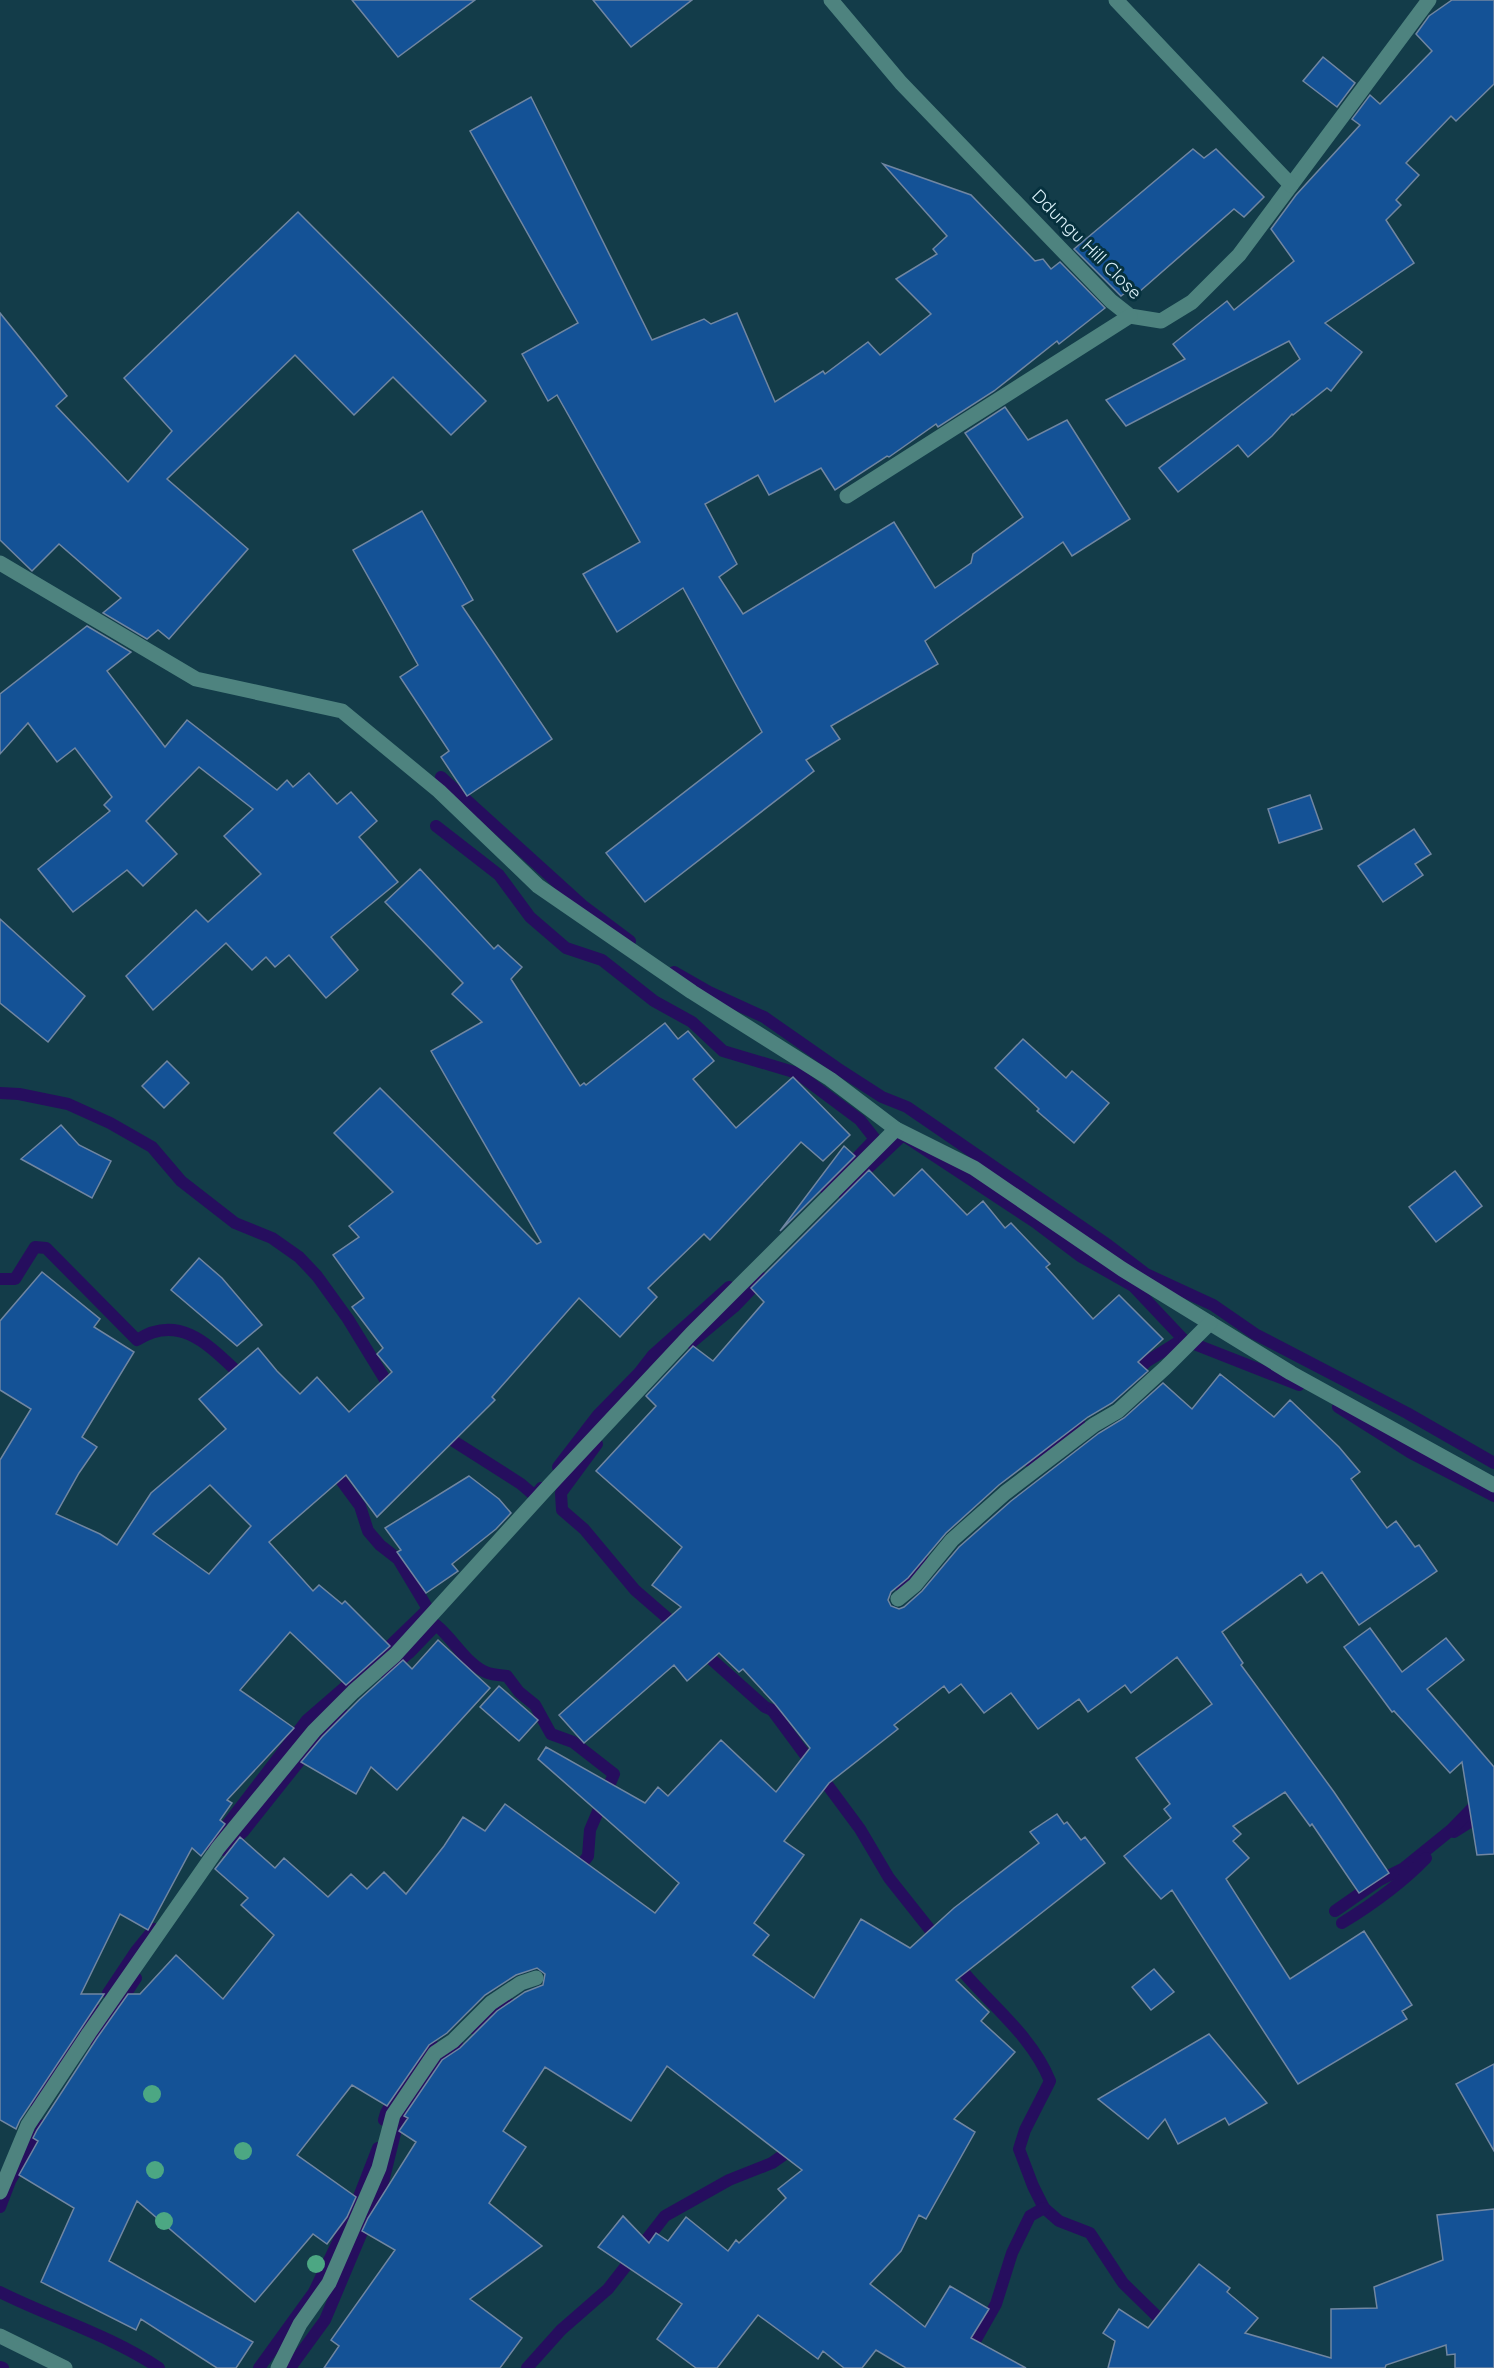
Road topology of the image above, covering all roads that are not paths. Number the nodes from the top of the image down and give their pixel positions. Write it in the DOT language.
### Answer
graph roads {
  1 [pos="831,0"];
  2 [pos="1116,0"];
  3 [pos="1429,0"];
  4 [pos="1291,185"];
  5 [pos="1130,316"];
  6 [pos="847,496"];
  7 [pos="0,562"];
  8 [pos="896,1129"];
  9 [pos="1210,1323"];
  10 [pos="1494,1485"];
  11 [pos="898,1599"];
  12 [pos="536,1978"];
  13 [pos="0,2192"];
  14 [pos="0,2336"];
  15 [pos="65,2368"];
  16 [pos="278,2368"];
  1 -- 5 [label="street, Ddungu Hill Close"];
  2 -- 4 [label="street"];
  3 -- 4 [label="street, Ddungu Hill Close"];
  4 -- 5 [label="street, Ddungu Hill Close"];
  5 -- 6 [label="street"];
  7 -- 8 [label="street"];
  8 -- 9 [label="street"];
  8 -- 13 [label="street"];
  9 -- 10 [label="street"];
  9 -- 11 [label="street"];
  12 -- 16 [label="street"];
  14 -- 15 [label="street"];
}
